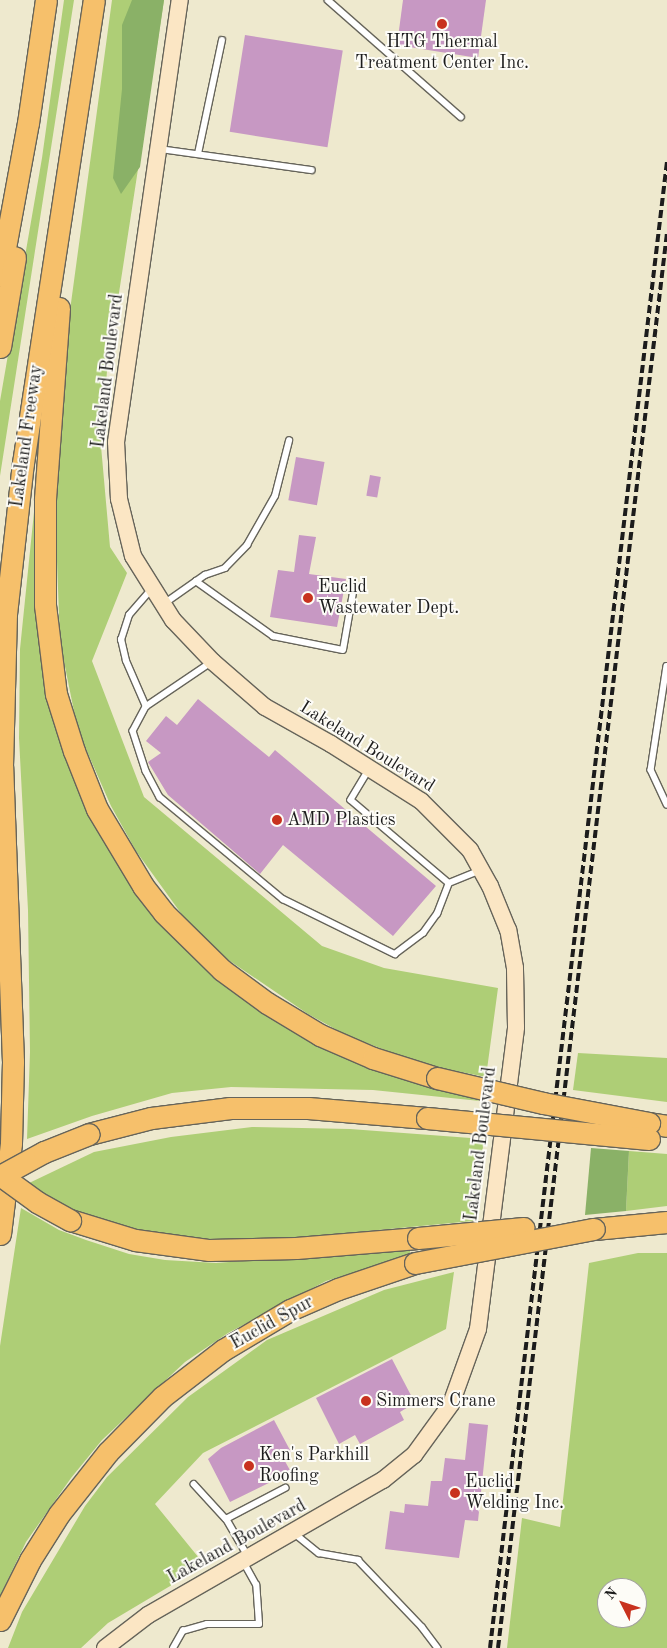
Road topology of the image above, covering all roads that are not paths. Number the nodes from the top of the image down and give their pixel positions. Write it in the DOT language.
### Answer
graph roads {
  1 [pos="46,0"];
  2 [pos="94,0"];
  3 [pos="180,0"];
  4 [pos="328,0"];
  5 [pos="222,40"];
  6 [pos="461,117"];
  7 [pos="28,123"];
  8 [pos="75,132"];
  9 [pos="160,149"];
  10 [pos="198,154"];
  11 [pos="312,170"];
  12 [pos="0,275"];
  13 [pos="0,347"];
  14 [pos="290,441"];
  15 [pos="196,581"];
  16 [pos="354,587"];
  17 [pos="153,588"];
  18 [pos="163,605"];
  19 [pos="213,662"];
  20 [pos="667,666"];
  21 [pos="146,707"];
  22 [pos="370,769"];
  23 [pos="667,805"];
  24 [pos="481,870"];
  25 [pos="449,883"];
  26 [pos="658,1132"];
  27 [pos="0,1175"];
  28 [pos="667,1222"];
  29 [pos="594,1229"];
  30 [pos="0,1234"];
  31 [pos="194,1484"];
  32 [pos="285,1488"];
  33 [pos="226,1519"];
  34 [pos="294,1533"];
  35 [pos="246,1560"];
  36 [pos="0,1620"];
  37 [pos="105,1648"];
  38 [pos="173,1648"];
  39 [pos="438,1648"];
  1 -- 7 [label="highway"];
  2 -- 8 [label="highway, Lakeland Freeway"];
  3 -- 9 [label="street, Lakeland Boulevard"];
  4 -- 6 [label="lane"];
  5 -- 10 [label="lane"];
  7 -- 12 [label="highway"];
  7 -- 13 [label="highway"];
  8 -- 26 [label="highway, bridge"];
  8 -- 30 [label="highway, Lakeland Freeway"];
  9 -- 10 [label="lane"];
  9 -- 17 [label="street, Lakeland Boulevard"];
  10 -- 11 [label="lane"];
  14 -- 15 [label="lane"];
  15 -- 16 [label="lane"];
  15 -- 18 [label="lane"];
  17 -- 18 [label="street, Lakeland Boulevard"];
  17 -- 21 [label="lane"];
  18 -- 19 [label="street, Lakeland Boulevard"];
  19 -- 21 [label="lane"];
  19 -- 22 [label="street, Lakeland Boulevard"];
  20 -- 23 [label="lane"];
  21 -- 25 [label="lane"];
  22 -- 24 [label="street, Lakeland Boulevard"];
  22 -- 25 [label="lane"];
  24 -- 25 [label="lane"];
  24 -- 34 [label="street, Lakeland Boulevard"];
  26 -- 27 [label="highway, bridge"];
  27 -- 29 [label="highway, bridge"];
  28 -- 29 [label="highway, Euclid Spur"];
  29 -- 36 [label="highway, Euclid Spur, bridge"];
  31 -- 33 [label="lane"];
  32 -- 33 [label="lane"];
  33 -- 35 [label="lane"];
  34 -- 35 [label="street, Lakeland Boulevard"];
  34 -- 39 [label="lane"];
  35 -- 37 [label="street, Lakeland Boulevard"];
  35 -- 38 [label="lane"];
}
